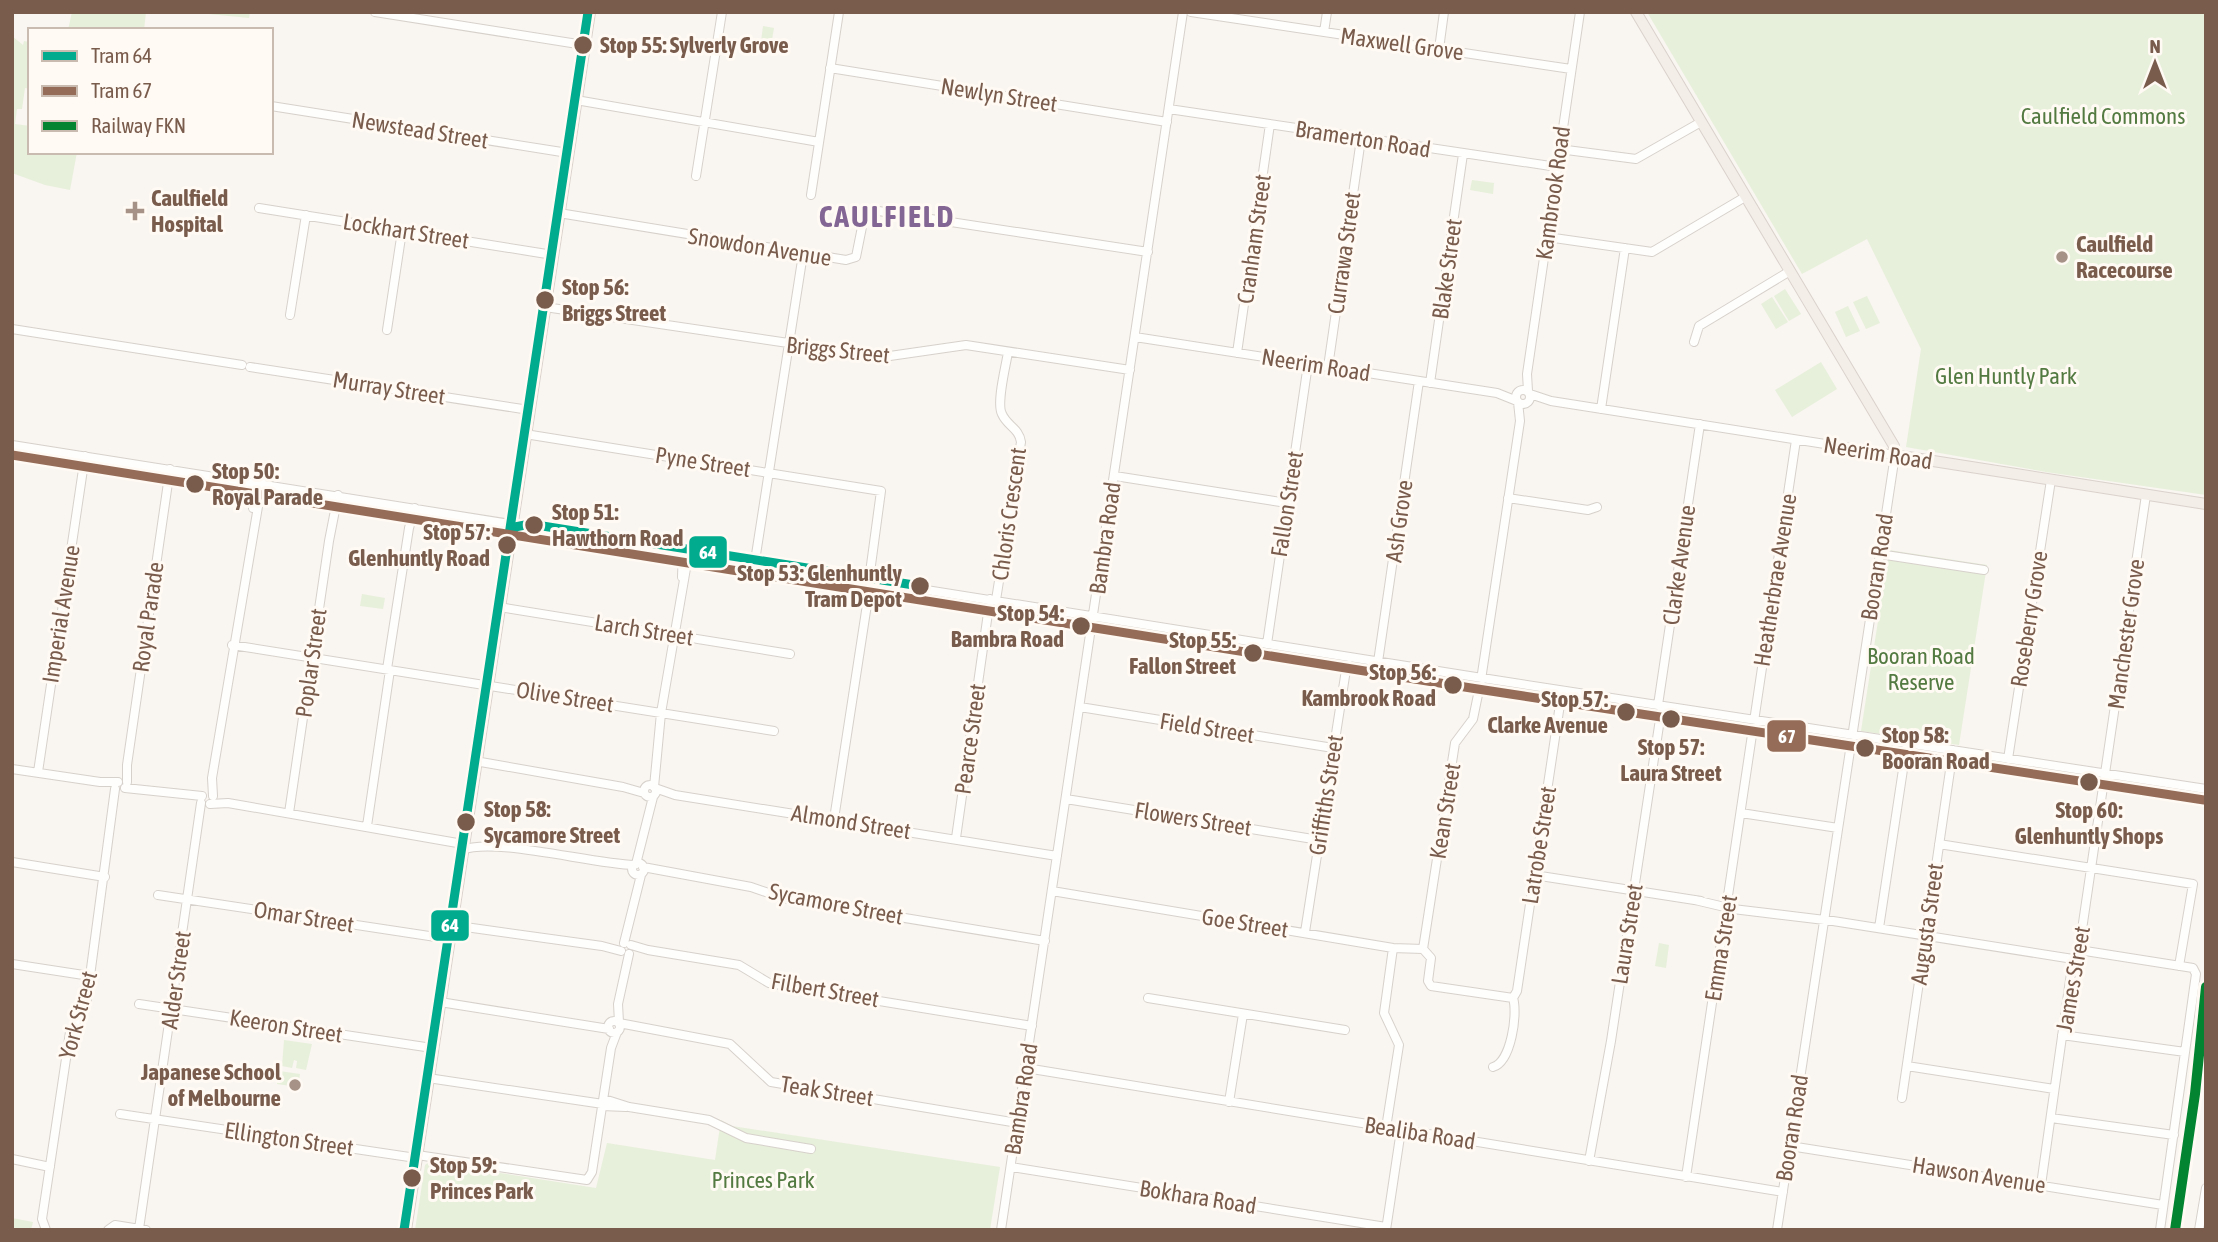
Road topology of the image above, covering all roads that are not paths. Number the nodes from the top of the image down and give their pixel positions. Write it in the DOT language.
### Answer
graph roads {
  1 [pos="375,12"];
  2 [pos="590,12"];
  3 [pos="722,12"];
  4 [pos="839,12"];
  5 [pos="1183,12"];
  6 [pos="1191,12"];
  7 [pos="1327,12"];
  8 [pos="1444,12"];
  9 [pos="1580,12"];
  10 [pos="1636,12"];
  11 [pos="426,16"];
  12 [pos="1324,32"];
  13 [pos="584,46"];
  14 [pos="1439,49"];
  15 [pos="830,68"];
  16 [pos="1571,69"];
  17 [pos="576,102"];
  18 [pos="273,106"];
  19 [pos="1169,109"];
  20 [pos="705,122"];
  21 [pos="1167,122"];
  22 [pos="1701,122"];
  23 [pos="1270,124"];
  24 [pos="1361,139"];
  25 [pos="819,140"];
  26 [pos="1559,149"];
  27 [pos="568,153"];
  28 [pos="1463,154"];
  29 [pos="1557,167"];
  30 [pos="696,176"];
  31 [pos="811,195"];
  32 [pos="1745,197"];
  33 [pos="259,208"];
  34 [pos="306,215"];
  35 [pos="559,216"];
  36 [pos="402,231"];
  37 [pos="1547,237"];
  38 [pos="1625,248"];
  39 [pos="1147,252"];
  40 [pos="553,254"];
  41 [pos="803,254"];
  42 [pos="1790,271"];
  43 [pos="545,307"];
  44 [pos="290,315"];
  45 [pos="12,329"];
  46 [pos="387,330"];
  47 [pos="1135,337"];
  48 [pos="1693,342"];
  49 [pos="789,343"];
  50 [pos="1008,352"];
  51 [pos="1237,353"];
  52 [pos="1308,364"];
  53 [pos="1328,367"];
  54 [pos="1130,370"];
  55 [pos="1419,381"];
  56 [pos="1430,383"];
  57 [pos="1523,397"];
  58 [pos="1601,409"];
  59 [pos="529,410"];
  60 [pos="1700,424"];
  61 [pos="526,434"];
  62 [pos="1796,440"];
  63 [pos="12,445"];
  64 [pos="1895,455"];
  65 [pos="85,456"];
  66 [pos="170,469"];
  67 [pos="769,473"];
  68 [pos="1115,476"];
  69 [pos="2051,480"];
  70 [pos="258,483"];
  71 [pos="336,495"];
  72 [pos="2146,495"];
  73 [pos="1508,498"];
  74 [pos="1287,503"];
  75 [pos="2206,504"];
  76 [pos="412,507"];
  77 [pos="1597,507"];
  78 [pos="512,523"];
  79 [pos="686,550"];
  80 [pos="1879,554"];
  81 [pos="755,561"];
  82 [pos="1984,570"];
  83 [pos="869,579"];
  84 [pos="993,599"];
  85 [pos="499,607"];
  86 [pos="1094,616"];
  87 [pos="674,634"];
  88 [pos="1267,644"];
  89 [pos="232,645"];
  90 [pos="790,654"];
  91 [pos="312,657"];
  92 [pos="1348,657"];
  93 [pos="1378,662"];
  94 [pos="390,670"];
  95 [pos="1482,678"];
  96 [pos="487,685"];
  97 [pos="1562,691"];
  98 [pos="1660,706"];
  99 [pos="1080,707"];
  100 [pos="661,713"];
  101 [pos="1754,720"];
  102 [pos="774,731"];
  103 [pos="1852,735"];
  104 [pos="1907,743"];
  105 [pos="1333,748"];
  106 [pos="1953,750"];
  107 [pos="2008,759"];
  108 [pos="475,764"];
  109 [pos="12,769"];
  110 [pos="37,772"];
  111 [pos="2105,774"];
  112 [pos="121,785"];
  113 [pos="2206,789"];
  114 [pos="650,791"];
  115 [pos="1066,799"];
  116 [pos="206,800"];
  117 [pos="289,813"];
  118 [pos="1741,813"];
  119 [pos="834,819"];
  120 [pos="367,826"];
  121 [pos="1838,828"];
  122 [pos="956,838"];
  123 [pos="1319,840"];
  124 [pos="463,841"];
  125 [pos="1939,844"];
  126 [pos="497,846"];
  127 [pos="1058,854"];
  128 [pos="12,862"];
  129 [pos="2091,867"];
  130 [pos="638,869"];
  131 [pos="1534,876"];
  132 [pos="105,877"];
  133 [pos="1052,891"];
  134 [pos="1634,891"];
  135 [pos="158,895"];
  136 [pos="188,899"];
  137 [pos="1727,906"];
  138 [pos="1824,920"];
  139 [pos="451,923"];
  140 [pos="1878,928"];
  141 [pos="1305,932"];
  142 [pos="1926,935"];
  143 [pos="449,939"];
  144 [pos="1045,939"];
  145 [pos="626,948"];
  146 [pos="1393,948"];
  147 [pos="1423,949"];
  148 [pos="2079,950"];
  149 [pos="2073,959"];
  150 [pos="12,964"];
  151 [pos="2179,966"];
  152 [pos="90,976"];
  153 [pos="1148,998"];
  154 [pos="1513,998"];
  155 [pos="439,1002"];
  156 [pos="139,1004"];
  157 [pos="172,1009"];
  158 [pos="1243,1014"];
  159 [pos="1033,1024"];
  160 [pos="614,1027"];
  161 [pos="1345,1030"];
  162 [pos="2062,1035"];
  163 [pos="432,1048"];
  164 [pos="2185,1052"];
  165 [pos="1907,1066"];
  166 [pos="1493,1067"];
  167 [pos="1026,1071"];
  168 [pos="428,1080"];
  169 [pos="2054,1089"];
  170 [pos="1902,1098"];
  171 [pos="1229,1102"];
  172 [pos="602,1104"];
  173 [pos="120,1114"];
  174 [pos="2051,1118"];
  175 [pos="155,1119"];
  176 [pos="1018,1121"];
  177 [pos="1386,1128"];
  178 [pos="1401,1130"];
  179 [pos="2174,1135"];
  180 [pos="1790,1144"];
  181 [pos="811,1149"];
  182 [pos="417,1156"];
  183 [pos="12,1159"];
  184 [pos="1589,1161"];
  185 [pos="50,1165"];
  186 [pos="1011,1167"];
  187 [pos="1686,1177"];
  188 [pos="2041,1185"];
  189 [pos="2206,1188"];
  190 [pos="1783,1192"];
  191 [pos="2164,1203"];
  192 [pos="44,1228"];
  193 [pos="109,1228"];
  194 [pos="1386,1228"];
  195 [pos="143,1229"];
  196 [pos="406,1230"];
  197 [pos="1001,1230"];
  198 [pos="1777,1230"];
  199 [pos="2160,1230"];
  200 [pos="2199,1230"];
  1 -- 11 [label="street"];
  2 -- 13 [label="main road"];
  3 -- 20 [label="street"];
  4 -- 15 [label="street"];
  5 -- 19 [label="street, Bambra Road"];
  6 -- 12 [label="street, Maxwell Grove"];
  7 -- 12 [label="street"];
  8 -- 14 [label="street"];
  9 -- 16 [label="street, Kambrook Road"];
  10 -- 22 [label="main road"];
  11 -- 13 [label="street"];
  12 -- 14 [label="street, Maxwell Grove"];
  13 -- 17 [label="main road"];
  14 -- 16 [label="street, Maxwell Grove"];
  15 -- 21 [label="street, Newlyn Street"];
  15 -- 25 [label="street"];
  16 -- 26 [label="street, Kambrook Road"];
  17 -- 20 [label="street"];
  17 -- 27 [label="main road"];
  18 -- 27 [label="street, Newstead Street"];
  19 -- 21 [label="street, Bambra Road"];
  19 -- 23 [label="street, Bramerton Road"];
  20 -- 25 [label="street"];
  20 -- 30 [label="street"];
  21 -- 39 [label="street, Bambra Road"];
  22 -- 26 [label="street"];
  22 -- 32 [label="main road"];
  23 -- 24 [label="street, Bramerton Road"];
  23 -- 51 [label="street, Cranham Street"];
  24 -- 28 [label="street, Bramerton Road"];
  24 -- 53 [label="street, Currawa Street"];
  25 -- 31 [label="street"];
  26 -- 29 [label="street, Kambrook Road"];
  27 -- 35 [label="main road"];
  28 -- 29 [label="street, Bramerton Road"];
  28 -- 56 [label="street, Blake Street"];
  29 -- 37 [label="street, Kambrook Road"];
  32 -- 38 [label="street"];
  32 -- 42 [label="main road"];
  33 -- 34 [label="street, Lockhart Street"];
  34 -- 36 [label="street, Lockhart Street"];
  34 -- 44 [label="street"];
  35 -- 40 [label="main road"];
  35 -- 41 [label="street, Snowdon Avenue"];
  36 -- 40 [label="street, Lockhart Street"];
  36 -- 46 [label="street"];
  37 -- 38 [label="street"];
  37 -- 57 [label="street, Kambrook Road"];
  38 -- 58 [label="street"];
  39 -- 41 [label="street, Snowdon Avenue"];
  39 -- 47 [label="street, Bambra Road"];
  40 -- 43 [label="main road"];
  41 -- 49 [label="street"];
  42 -- 48 [label="street"];
  42 -- 64 [label="main road"];
  43 -- 49 [label="street, Briggs Street"];
  43 -- 59 [label="main road"];
  45 -- 59 [label="street, Murray Street"];
  47 -- 51 [label="street, Neerim Road"];
  47 -- 54 [label="street, Bambra Road"];
  49 -- 50 [label="street, Briggs Street"];
  49 -- 67 [label="street"];
  50 -- 54 [label="street, Briggs Street"];
  50 -- 84 [label="street, Chloris Crescent"];
  51 -- 52 [label="street, Neerim Road"];
  52 -- 53 [label="street, Neerim Road"];
  52 -- 74 [label="street, Fallon Street"];
  53 -- 55 [label="street, Neerim Road"];
  54 -- 68 [label="street, Bambra Road"];
  55 -- 56 [label="street, Neerim Road"];
  55 -- 93 [label="street, Ash Grove"];
  56 -- 57 [label="street, Neerim Road"];
  57 -- 58 [label="street, Neerim Road"];
  57 -- 73 [label="street"];
  58 -- 60 [label="street, Neerim Road"];
  59 -- 61 [label="main road"];
  60 -- 62 [label="street, Neerim Road"];
  60 -- 98 [label="street, Clarke Avenue"];
  61 -- 67 [label="street, Pyne Street"];
  61 -- 78 [label="main road"];
  62 -- 64 [label="street, Neerim Road"];
  62 -- 101 [label="street, Heatherbrae Avenue"];
  63 -- 65 [label="street"];
  64 -- 69 [label="main road, Neerim Road"];
  64 -- 80 [label="street, Booran Road"];
  65 -- 66 [label="street"];
  65 -- 110 [label="street, Imperial Avenue"];
  66 -- 70 [label="street"];
  66 -- 112 [label="street, Royal Parade"];
  67 -- 81 [label="street"];
  67 -- 83 [label="street, Pyne Street"];
  68 -- 74 [label="street"];
  68 -- 86 [label="street, Bambra Road"];
  69 -- 72 [label="main road, Neerim Road"];
  69 -- 107 [label="street, Roseberry Grove"];
  70 -- 71 [label="street"];
  70 -- 89 [label="street, Alder Street"];
  71 -- 76 [label="street"];
  71 -- 91 [label="street, Poplar Street"];
  72 -- 75 [label="main road, Neerim Road"];
  72 -- 111 [label="street, Manchester Grove"];
  73 -- 77 [label="street"];
  73 -- 95 [label="street"];
  74 -- 88 [label="street, Fallon Street"];
  76 -- 78 [label="street"];
  76 -- 94 [label="street"];
  78 -- 79 [label="street"];
  78 -- 85 [label="main road"];
  79 -- 81 [label="street"];
  79 -- 87 [label="street"];
  80 -- 82 [label="street"];
  80 -- 103 [label="street, Booran Road"];
  81 -- 83 [label="street"];
  83 -- 84 [label="street"];
  83 -- 119 [label="street"];
  84 -- 86 [label="street"];
  84 -- 122 [label="street, Pearce Street"];
  85 -- 87 [label="street, Larch Street"];
  85 -- 96 [label="main road"];
  86 -- 88 [label="street"];
  86 -- 99 [label="street, Bambra Road"];
  87 -- 90 [label="street, Larch Street"];
  87 -- 100 [label="street"];
  88 -- 92 [label="street"];
  89 -- 91 [label="street, Olive Street"];
  89 -- 116 [label="street, Alder Street"];
  91 -- 94 [label="street, Olive Street"];
  91 -- 117 [label="street, Poplar Street"];
  92 -- 93 [label="street"];
  92 -- 105 [label="street, Griffiths Street"];
  93 -- 95 [label="street"];
  94 -- 96 [label="street, Olive Street"];
  94 -- 120 [label="street"];
  95 -- 97 [label="street"];
  95 -- 147 [label="street, Kean Street"];
  96 -- 100 [label="street, Olive Street"];
  96 -- 108 [label="main road"];
  97 -- 98 [label="street"];
  97 -- 131 [label="street, Latrobe Street"];
  98 -- 101 [label="street"];
  98 -- 134 [label="street, Laura Street"];
  99 -- 105 [label="street, Field Street"];
  99 -- 115 [label="street, Bambra Road"];
  100 -- 102 [label="street, Olive Street"];
  100 -- 114 [label="street"];
  101 -- 103 [label="street"];
  101 -- 118 [label="street, Emma Street"];
  103 -- 104 [label="street"];
  103 -- 121 [label="street, Booran Road"];
  104 -- 106 [label="street"];
  104 -- 140 [label="street"];
  105 -- 123 [label="street, Griffiths Street"];
  106 -- 107 [label="street"];
  106 -- 125 [label="street, Augusta Street"];
  107 -- 111 [label="street"];
  108 -- 114 [label="street, Almond Street"];
  108 -- 124 [label="main road"];
  109 -- 110 [label="street, Sycamore Street"];
  110 -- 112 [label="street, Sycamore Street"];
  111 -- 113 [label="street"];
  111 -- 129 [label="street, James Street"];
  112 -- 116 [label="street, Sycamore Street"];
  112 -- 132 [label="street, York Street"];
  114 -- 119 [label="street, Almond Street"];
  114 -- 130 [label="street"];
  115 -- 123 [label="street, Flowers Street"];
  115 -- 127 [label="street, Bambra Road"];
  116 -- 117 [label="street, Sycamore Street"];
  116 -- 136 [label="street, Alder Street"];
  117 -- 120 [label="street, Sycamore Street"];
  118 -- 121 [label="street"];
  118 -- 137 [label="street, Emma Street"];
  119 -- 122 [label="street, Almond Street"];
  120 -- 124 [label="street, Sycamore Street"];
  121 -- 138 [label="street, Booran Road"];
  122 -- 127 [label="street, Almond Street"];
  123 -- 141 [label="street, Griffiths Street"];
  124 -- 126 [label="street, Sycamore Street"];
  124 -- 126 [label="street, Sycamore Street"];
  124 -- 139 [label="main road"];
  125 -- 129 [label="street"];
  125 -- 142 [label="street, Augusta Street"];
  126 -- 130 [label="street, Sycamore Street"];
  127 -- 133 [label="street, Bambra Road"];
  128 -- 132 [label="street"];
  129 -- 148 [label="street, James Street"];
  129 -- 151 [label="street"];
  130 -- 144 [label="street, Sycamore Street"];
  130 -- 145 [label="street"];
  131 -- 134 [label="street"];
  131 -- 154 [label="street, Latrobe Street"];
  132 -- 152 [label="street, York Street"];
  133 -- 141 [label="street, Goe Street"];
  133 -- 144 [label="street, Bambra Road"];
  134 -- 137 [label="street"];
  134 -- 184 [label="street, Laura Street"];
  135 -- 136 [label="street, Omar Street"];
  136 -- 143 [label="street, Omar Street"];
  136 -- 157 [label="street, Alder Street"];
  137 -- 138 [label="street"];
  137 -- 187 [label="street, Emma Street"];
  138 -- 140 [label="street"];
  138 -- 180 [label="street, Booran Road"];
  139 -- 143 [label="main road"];
  139 -- 145 [label="street, Filbert Street"];
  140 -- 142 [label="street"];
  141 -- 146 [label="street, Goe Street"];
  142 -- 149 [label="street"];
  142 -- 165 [label="street, Augusta Street"];
  143 -- 155 [label="main road"];
  144 -- 159 [label="street, Bambra Road"];
  145 -- 159 [label="street, Filbert Street"];
  145 -- 160 [label="street"];
  146 -- 147 [label="street, Goe Street"];
  146 -- 177 [label="street"];
  147 -- 154 [label="street"];
  148 -- 149 [label="street, James Street"];
  148 -- 151 [label="street"];
  149 -- 162 [label="street, James Street"];
  150 -- 152 [label="street"];
  151 -- 164 [label="street"];
  152 -- 185 [label="street, York Street"];
  153 -- 158 [label="street"];
  154 -- 166 [label="street, Latrobe Street"];
  155 -- 160 [label="street, Teak Street"];
  155 -- 163 [label="main road"];
  156 -- 157 [label="street, Keeron Street"];
  157 -- 163 [label="street, Keeron Street"];
  157 -- 175 [label="street, Alder Street"];
  158 -- 161 [label="street"];
  158 -- 171 [label="street"];
  159 -- 167 [label="street, Bambra Road"];
  160 -- 172 [label="street"];
  160 -- 176 [label="street, Teak Street"];
  162 -- 164 [label="street"];
  162 -- 169 [label="street, James Street"];
  163 -- 168 [label="main road"];
  164 -- 179 [label="street"];
  165 -- 169 [label="street"];
  165 -- 170 [label="street, Augusta Street"];
  167 -- 171 [label="street, Bealiba Road"];
  167 -- 176 [label="street, Bambra Road"];
  168 -- 172 [label="street"];
  168 -- 182 [label="main road"];
  169 -- 174 [label="street, James Street"];
  171 -- 177 [label="street, Bealiba Road"];
  172 -- 181 [label="street"];
  172 -- 182 [label="street, Ellington Street"];
  173 -- 175 [label="street, Ellington Street"];
  174 -- 179 [label="street"];
  174 -- 188 [label="street, James Street"];
  175 -- 182 [label="street, Ellington Street"];
  175 -- 195 [label="street, Alder Street"];
  176 -- 186 [label="street, Bambra Road"];
  177 -- 178 [label="street, Bealiba Road"];
  178 -- 184 [label="street, Bealiba Road"];
  178 -- 194 [label="street"];
  179 -- 191 [label="street"];
  180 -- 188 [label="street, Hawson Avenue"];
  180 -- 190 [label="street, Booran Road"];
  182 -- 196 [label="main road"];
  183 -- 185 [label="street"];
  184 -- 187 [label="street, Bealiba Road"];
  185 -- 192 [label="street, York Street"];
  186 -- 194 [label="street, Bokhara Road"];
  186 -- 197 [label="street, Bambra Road"];
  187 -- 190 [label="street, Bealiba Road"];
  188 -- 191 [label="street, Hawson Avenue"];
  189 -- 200 [label="street"];
  190 -- 198 [label="street, Booran Road"];
  191 -- 199 [label="street"];
  193 -- 195 [label="street"];
}
